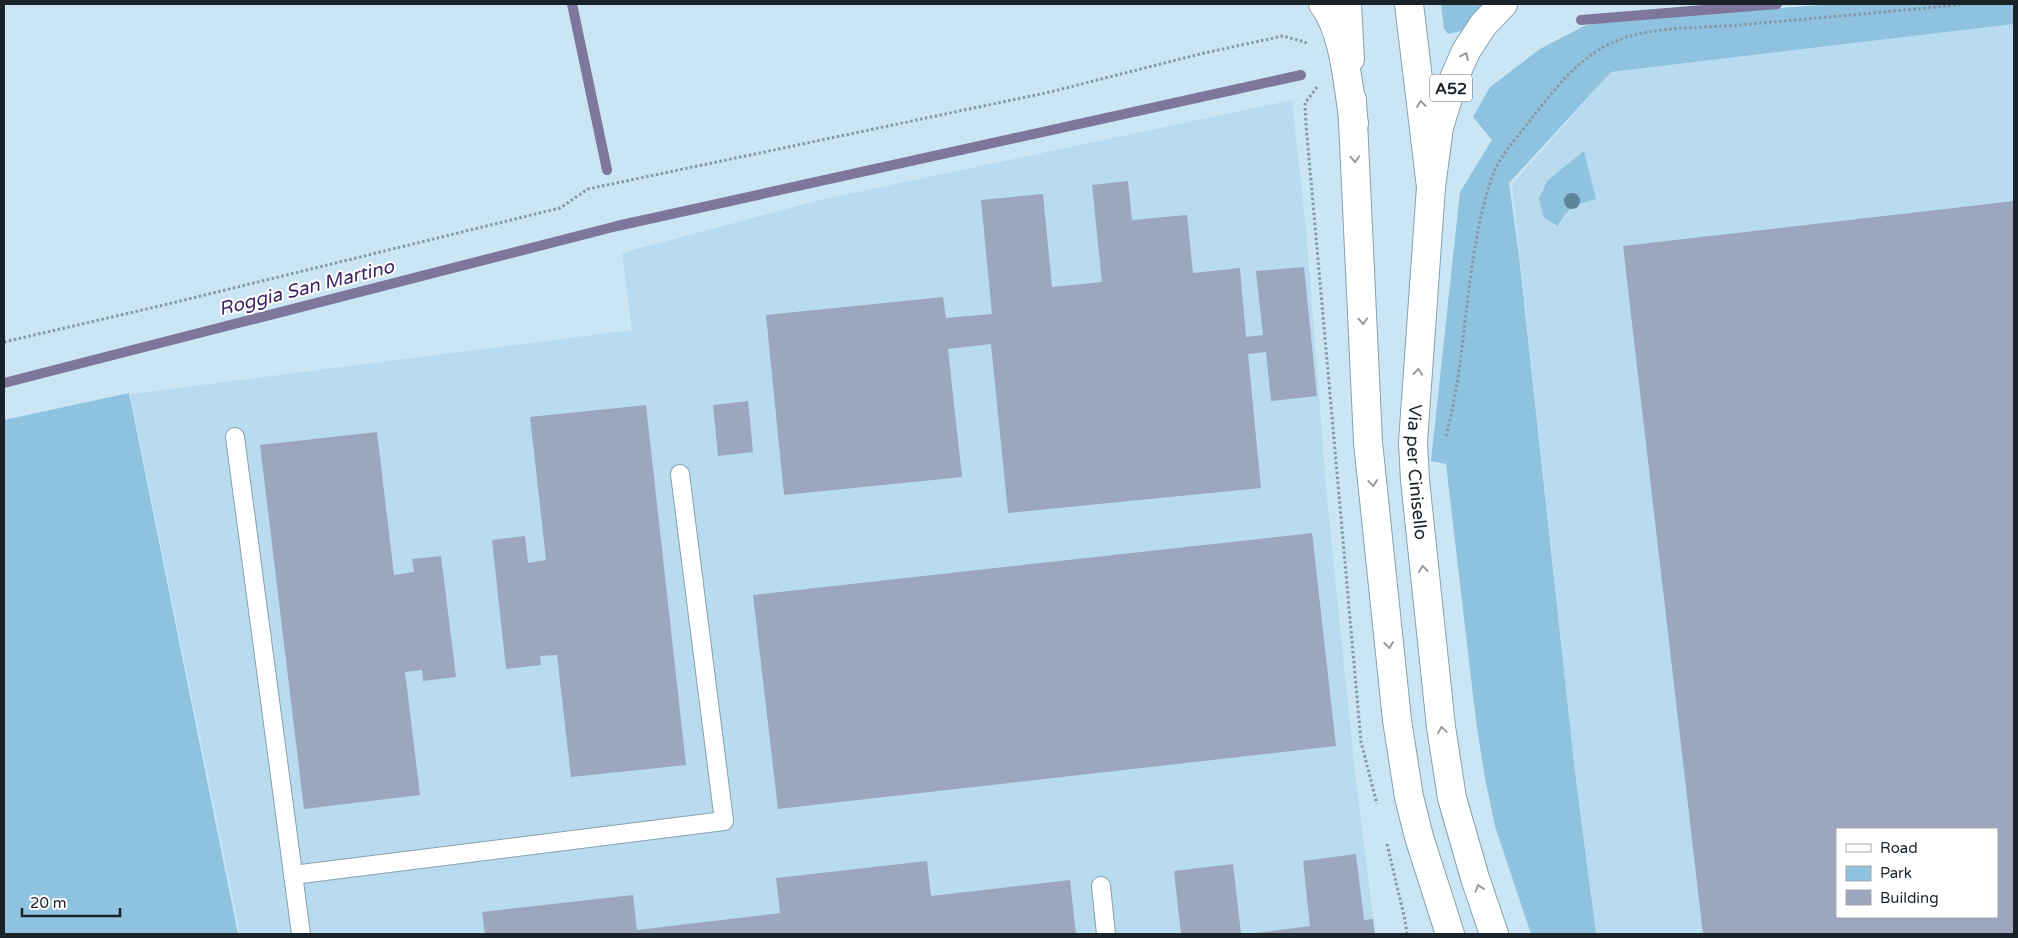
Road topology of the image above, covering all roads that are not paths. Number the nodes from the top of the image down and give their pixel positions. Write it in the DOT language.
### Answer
graph roads {
  1 [pos="1339,4"];
  2 [pos="1410,4"];
  3 [pos="1503,4"];
  4 [pos="1431,187"];
  5 [pos="235,437"];
  6 [pos="680,474"];
  7 [pos="293,875"];
  8 [pos="1101,886"];
  9 [pos="301,934"];
  10 [pos="1106,934"];
  11 [pos="1450,934"];
  12 [pos="1494,934"];
  1 -- 11 [label="main road, one-way"];
  4 -- 2 [label="main road, Via per Cinisello, one-way"];
  4 -- 3 [label="main road, A52, one-way"];
  12 -- 4 [label="main road, Via per Cinisello, one-way"];
  5 -- 7 [label="lane"];
  6 -- 7 [label="lane"];
  7 -- 9 [label="lane"];
  8 -- 10 [label="lane"];
}
